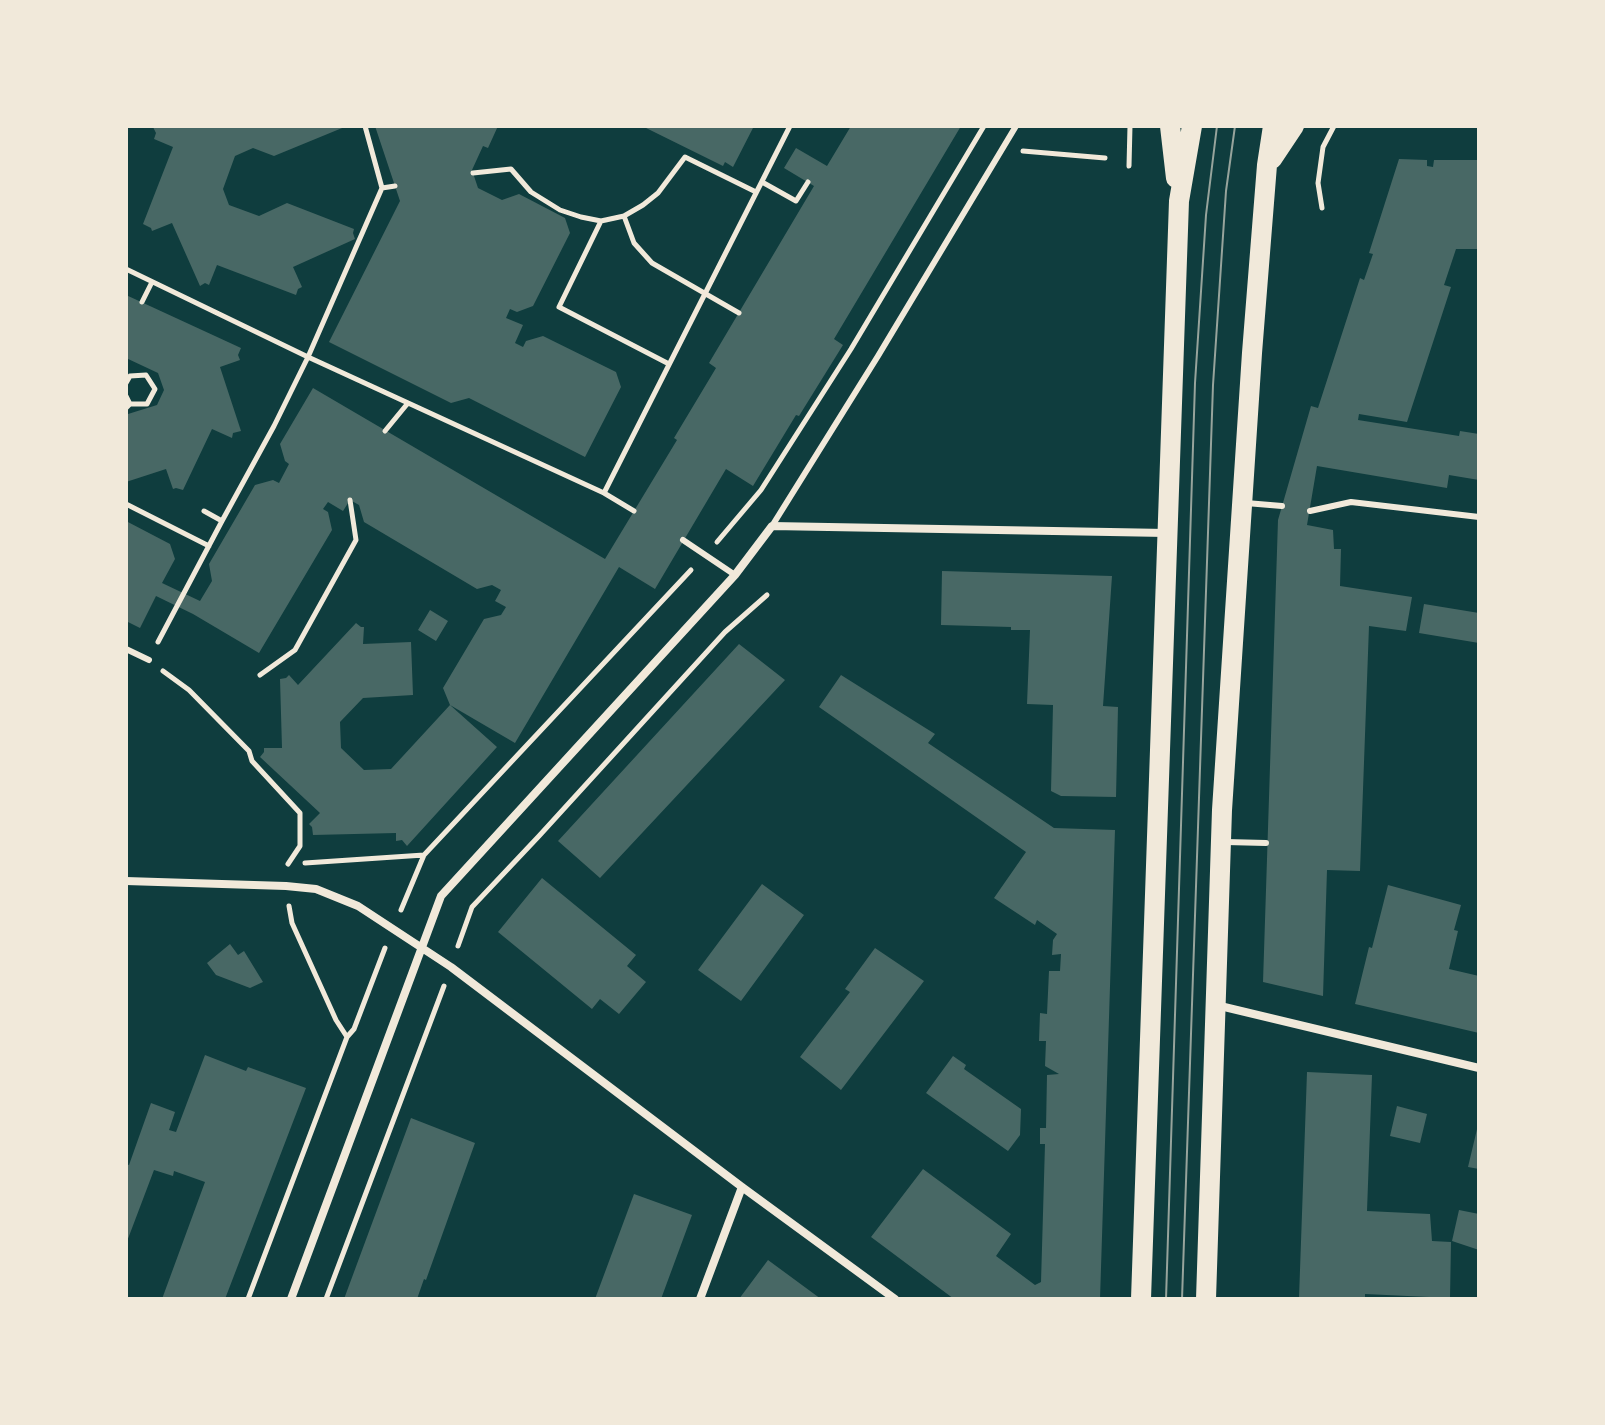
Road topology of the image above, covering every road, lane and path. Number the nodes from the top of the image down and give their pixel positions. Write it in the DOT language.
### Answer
graph roads {
  1 [pos="365,126"];
  2 [pos="790,126"];
  3 [pos="984,126"];
  4 [pos="1016,126"];
  5 [pos="1130,126"];
  6 [pos="1170,126"];
  7 [pos="1192,126"];
  8 [pos="1273,126"];
  9 [pos="1294,126"];
  10 [pos="1334,126"];
  11 [pos="1002,150"];
  12 [pos="1105,158"];
  13 [pos="1267,165"];
  14 [pos="1129,166"];
  15 [pos="473,173"];
  16 [pos="762,182"];
  17 [pos="808,182"];
  18 [pos="395,186"];
  19 [pos="382,188"];
  20 [pos="756,192"];
  21 [pos="1179,201"];
  22 [pos="1322,208"];
  23 [pos="624,216"];
  24 [pos="601,221"];
  25 [pos="126,269"];
  26 [pos="152,282"];
  27 [pos="705,293"];
  28 [pos="142,302"];
  29 [pos="739,313"];
  30 [pos="308,357"];
  31 [pos="669,364"];
  32 [pos="126,383"];
  33 [pos="126,396"];
  34 [pos="149,400"];
  35 [pos="408,403"];
  36 [pos="157,405"];
  37 [pos="128,406"];
  38 [pos="385,431"];
  39 [pos="604,493"];
  40 [pos="350,500"];
  41 [pos="1242,503"];
  42 [pos="126,504"];
  43 [pos="1282,506"];
  44 [pos="204,511"];
  45 [pos="634,511"];
  46 [pos="1310,511"];
  47 [pos="1479,517"];
  48 [pos="222,521"];
  49 [pos="772,526"];
  50 [pos="1167,533"];
  51 [pos="683,540"];
  52 [pos="209,546"];
  53 [pos="705,555"];
  54 [pos="735,575"];
  55 [pos="767,595"];
  56 [pos="126,649"];
  57 [pos="149,660"];
  58 [pos="260,675"];
  59 [pos="1221,842"];
  60 [pos="1266,843"];
  61 [pos="424,855"];
  62 [pos="288,865"];
  63 [pos="126,881"];
  64 [pos="286,886"];
  65 [pos="393,927"];
  66 [pos="422,947"];
  67 [pos="451,967"];
  68 [pos="1215,1005"];
  69 [pos="347,1037"];
  70 [pos="1479,1068"];
  71 [pos="742,1187"];
  72 [pos="248,1299"];
  73 [pos="291,1299"];
  74 [pos="326,1299"];
  75 [pos="700,1299"];
  76 [pos="895,1299"];
  77 [pos="1141,1299"];
  78 [pos="1206,1299"];
  1 -- 19 [label="path"];
  2 -- 16 [label="path"];
  3 -- 53 [label="path"];
  4 -- 11 [label="lane"];
  5 -- 14 [label="path"];
  6 -- 21 [label="main road"];
  7 -- 21 [label="main road"];
  8 -- 13 [label="main road"];
  9 -- 13 [label="main road"];
  10 -- 22 [label="path"];
  11 -- 12 [label="path"];
  11 -- 49 [label="lane"];
  13 -- 41 [label="main road"];
  15 -- 24 [label="path"];
  16 -- 17 [label="path"];
  16 -- 20 [label="path"];
  18 -- 19 [label="path"];
  19 -- 30 [label="path"];
  20 -- 23 [label="path"];
  20 -- 27 [label="path"];
  21 -- 50 [label="main road"];
  23 -- 24 [label="path"];
  23 -- 27 [label="path"];
  24 -- 31 [label="path"];
  25 -- 26 [label="path"];
  26 -- 28 [label="path"];
  26 -- 30 [label="path"];
  27 -- 29 [label="path"];
  27 -- 31 [label="path"];
  30 -- 35 [label="path"];
  30 -- 48 [label="path"];
  31 -- 39 [label="path"];
  32 -- 34 [label="path"];
  33 -- 37 [label="path"];
  34 -- 36 [label="path"];
  34 -- 37 [label="path"];
  35 -- 38 [label="path"];
  35 -- 39 [label="path"];
  39 -- 45 [label="path"];
  40 -- 58 [label="path"];
  41 -- 43 [label="lane"];
  41 -- 59 [label="main road"];
  42 -- 52 [label="path"];
  44 -- 48 [label="path"];
  46 -- 47 [label="lane"];
  48 -- 52 [label="path"];
  49 -- 50 [label="street"];
  49 -- 54 [label="street"];
  50 -- 77 [label="main road"];
  51 -- 53 [label="lane"];
  52 -- 57 [label="path"];
  53 -- 54 [label="lane"];
  53 -- 61 [label="path"];
  54 -- 66 [label="street"];
  55 -- 67 [label="path"];
  56 -- 57 [label="lane"];
  57 -- 62 [label="path"];
  59 -- 60 [label="lane"];
  59 -- 68 [label="main road"];
  61 -- 62 [label="path"];
  61 -- 65 [label="path"];
  62 -- 64 [label="path"];
  63 -- 64 [label="street"];
  64 -- 65 [label="street"];
  64 -- 69 [label="path"];
  65 -- 66 [label="street"];
  65 -- 69 [label="path"];
  66 -- 67 [label="street"];
  66 -- 73 [label="street"];
  67 -- 71 [label="street"];
  67 -- 74 [label="path"];
  68 -- 70 [label="street"];
  68 -- 78 [label="main road"];
  69 -- 72 [label="path"];
  71 -- 75 [label="street"];
  71 -- 76 [label="street"];
}
